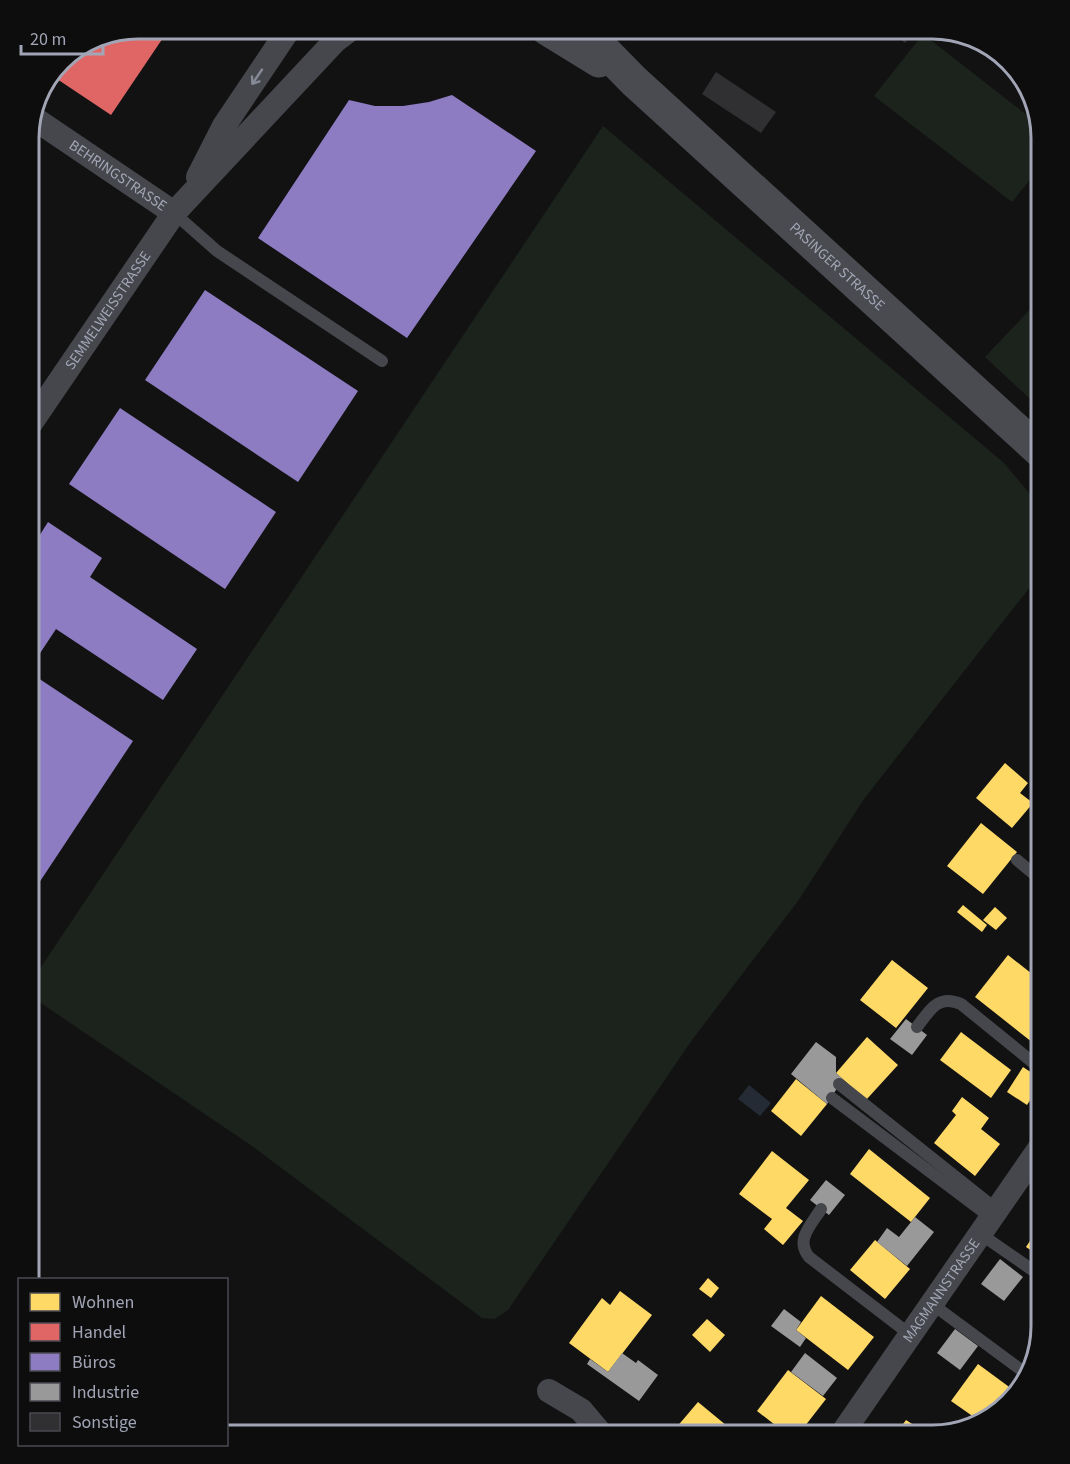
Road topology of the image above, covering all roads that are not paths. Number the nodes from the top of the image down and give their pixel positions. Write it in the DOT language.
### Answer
graph roads {
  1 [pos="283,39"];
  2 [pos="338,39"];
  3 [pos="564,39"];
  4 [pos="593,39"];
  5 [pos="634,81"];
  6 [pos="41,121"];
  7 [pos="182,204"];
  8 [pos="382,361"];
  9 [pos="39,411"];
  10 [pos="1031,443"];
  11 [pos="1017,860"];
  12 [pos="1031,872"];
  13 [pos="917,1027"];
  14 [pos="1031,1061"];
  15 [pos="839,1084"];
  16 [pos="832,1098"];
  17 [pos="1031,1160"];
  18 [pos="820,1209"];
  19 [pos="988,1220"];
  20 [pos="1031,1265"];
  21 [pos="933,1304"];
  22 [pos="912,1336"];
  23 [pos="1021,1369"];
  24 [pos="549,1390"];
  25 [pos="594,1425"];
  26 [pos="849,1425"];
  1 -- 7 [label="street, SEMMELWEISSTRASSE, one-way"];
  2 -- 7 [label="street, SEMMELWEISSTRASSE"];
  3 -- 5 [label="main road, PASINGER STRASSE"];
  4 -- 5 [label="main road, PASINGER STRASSE"];
  5 -- 10 [label="main road, PASINGER STRASSE"];
  6 -- 7 [label="street, BEHRINGSTRASSE"];
  7 -- 8 [label="lane"];
  7 -- 9 [label="street, SEMMELWEISSTRASSE"];
  11 -- 12 [label="lane"];
  13 -- 14 [label="lane"];
  15 -- 19 [label="lane"];
  16 -- 19 [label="lane"];
  17 -- 19 [label="street, MAGMANNSTRASSE"];
  18 -- 22 [label="lane"];
  19 -- 20 [label="lane"];
  19 -- 21 [label="street, MAGMANNSTRASSE"];
  21 -- 22 [label="street, MAGMANNSTRASSE"];
  21 -- 23 [label="lane"];
  22 -- 26 [label="street, MAGMANNSTRASSE"];
  24 -- 25 [label="street"];
}
